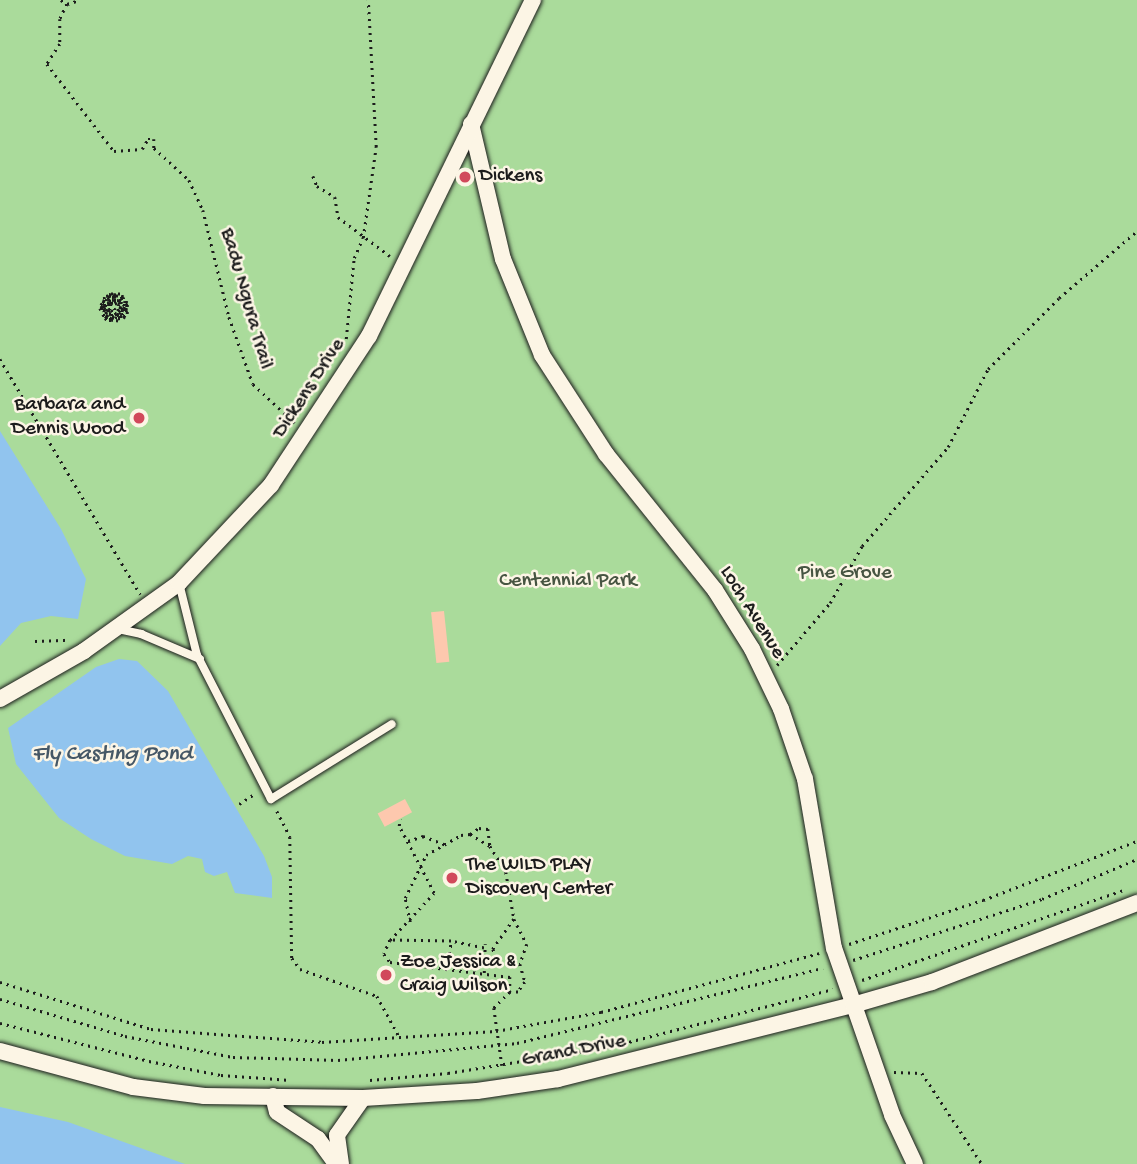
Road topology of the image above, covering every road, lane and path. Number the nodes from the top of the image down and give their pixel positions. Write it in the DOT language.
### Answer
graph roads {
  1 [pos="61,0"];
  2 [pos="79,0"];
  3 [pos="368,0"];
  4 [pos="533,0"];
  5 [pos="67,4"];
  6 [pos="471,124"];
  7 [pos="313,176"];
  8 [pos="1137,231"];
  9 [pos="363,238"];
  10 [pos="406,265"];
  11 [pos="114,308"];
  12 [pos="123,320"];
  13 [pos="0,359"];
  14 [pos="179,583"];
  15 [pos="147,606"];
  16 [pos="115,629"];
  17 [pos="35,641"];
  18 [pos="90,647"];
  19 [pos="200,659"];
  20 [pos="766,678"];
  21 [pos="0,699"];
  22 [pos="392,724"];
  23 [pos="265,788"];
  24 [pos="271,799"];
  25 [pos="239,803"];
  26 [pos="400,819"];
  27 [pos="470,834"];
  28 [pos="408,841"];
  29 [pos="1137,841"];
  30 [pos="447,845"];
  31 [pos="490,846"];
  32 [pos="1137,859"];
  33 [pos="421,862"];
  34 [pos="1133,895"];
  35 [pos="514,919"];
  36 [pos="410,922"];
  37 [pos="390,940"];
  38 [pos="451,941"];
  39 [pos="837,956"];
  40 [pos="487,961"];
  41 [pos="498,962"];
  42 [pos="520,964"];
  43 [pos="448,968"];
  44 [pos="484,973"];
  45 [pos="0,982"];
  46 [pos="847,986"];
  47 [pos="510,992"];
  48 [pos="0,999"];
  49 [pos="853,1005"];
  50 [pos="0,1023"];
  51 [pos="496,1031"];
  52 [pos="400,1038"];
  53 [pos="499,1045"];
  54 [pos="0,1051"];
  55 [pos="502,1065"];
  56 [pos="876,1072"];
  57 [pos="298,1080"];
  58 [pos="364,1081"];
  59 [pos="272,1096"];
  60 [pos="363,1098"];
  61 [pos="336,1164"];
  62 [pos="341,1164"];
  63 [pos="915,1164"];
  64 [pos="982,1164"];
  1 -- 5 [label="path"];
  2 -- 5 [label="path"];
  3 -- 9 [label="path, Badu Ngura Trail"];
  4 -- 6 [label="street, Dickens Drive"];
  5 -- 9 [label="path, Badu Ngura Trail"];
  6 -- 10 [label="street, Dickens Drive"];
  6 -- 20 [label="street, Loch Avenue"];
  7 -- 9 [label="path"];
  8 -- 20 [label="path"];
  9 -- 10 [label="path"];
  10 -- 14 [label="street, Dickens Drive"];
  11 -- 12 [label="path"];
  13 -- 15 [label="path"];
  14 -- 15 [label="street, Dickens Drive"];
  14 -- 19 [label="lane"];
  15 -- 16 [label="street, Dickens Drive"];
  16 -- 18 [label="street, Dickens Drive"];
  16 -- 19 [label="lane"];
  17 -- 18 [label="path"];
  18 -- 21 [label="street, Dickens Drive"];
  19 -- 23 [label="lane"];
  20 -- 39 [label="street, Loch Avenue"];
  22 -- 24 [label="lane"];
  23 -- 24 [label="lane"];
  23 -- 25 [label="path"];
  24 -- 52 [label="path"];
  26 -- 28 [label="path"];
  27 -- 30 [label="path"];
  27 -- 31 [label="path"];
  27 -- 31 [label="path"];
  28 -- 30 [label="path"];
  28 -- 33 [label="path"];
  29 -- 39 [label="path"];
  30 -- 33 [label="path"];
  31 -- 35 [label="path"];
  32 -- 39 [label="path"];
  33 -- 36 [label="path"];
  33 -- 36 [label="path"];
  34 -- 46 [label="path"];
  34 -- 49 [label="street, Grand Drive"];
  35 -- 41 [label="path"];
  35 -- 42 [label="path"];
  36 -- 37 [label="path"];
  37 -- 38 [label="path"];
  37 -- 43 [label="path"];
  38 -- 40 [label="path"];
  38 -- 43 [label="path"];
  39 -- 46 [label="street, Loch Avenue"];
  39 -- 51 [label="path"];
  39 -- 53 [label="path"];
  40 -- 41 [label="path"];
  40 -- 44 [label="path"];
  41 -- 42 [label="path"];
  42 -- 47 [label="path"];
  43 -- 44 [label="path"];
  44 -- 47 [label="path"];
  45 -- 52 [label="path"];
  46 -- 49 [label="street, Loch Avenue"];
  46 -- 55 [label="path"];
  47 -- 51 [label="path"];
  48 -- 53 [label="path"];
  49 -- 56 [label="street, Loch Avenue"];
  49 -- 60 [label="street, Grand Drive"];
  50 -- 57 [label="path"];
  51 -- 52 [label="path"];
  51 -- 53 [label="path"];
  53 -- 55 [label="path"];
  54 -- 59 [label="street, Grand Drive"];
  55 -- 58 [label="path"];
  56 -- 63 [label="street, Loch Avenue"];
  56 -- 64 [label="path"];
  59 -- 60 [label="street, Grand Drive"];
  59 -- 61 [label="street"];
  60 -- 62 [label="street"];
}
